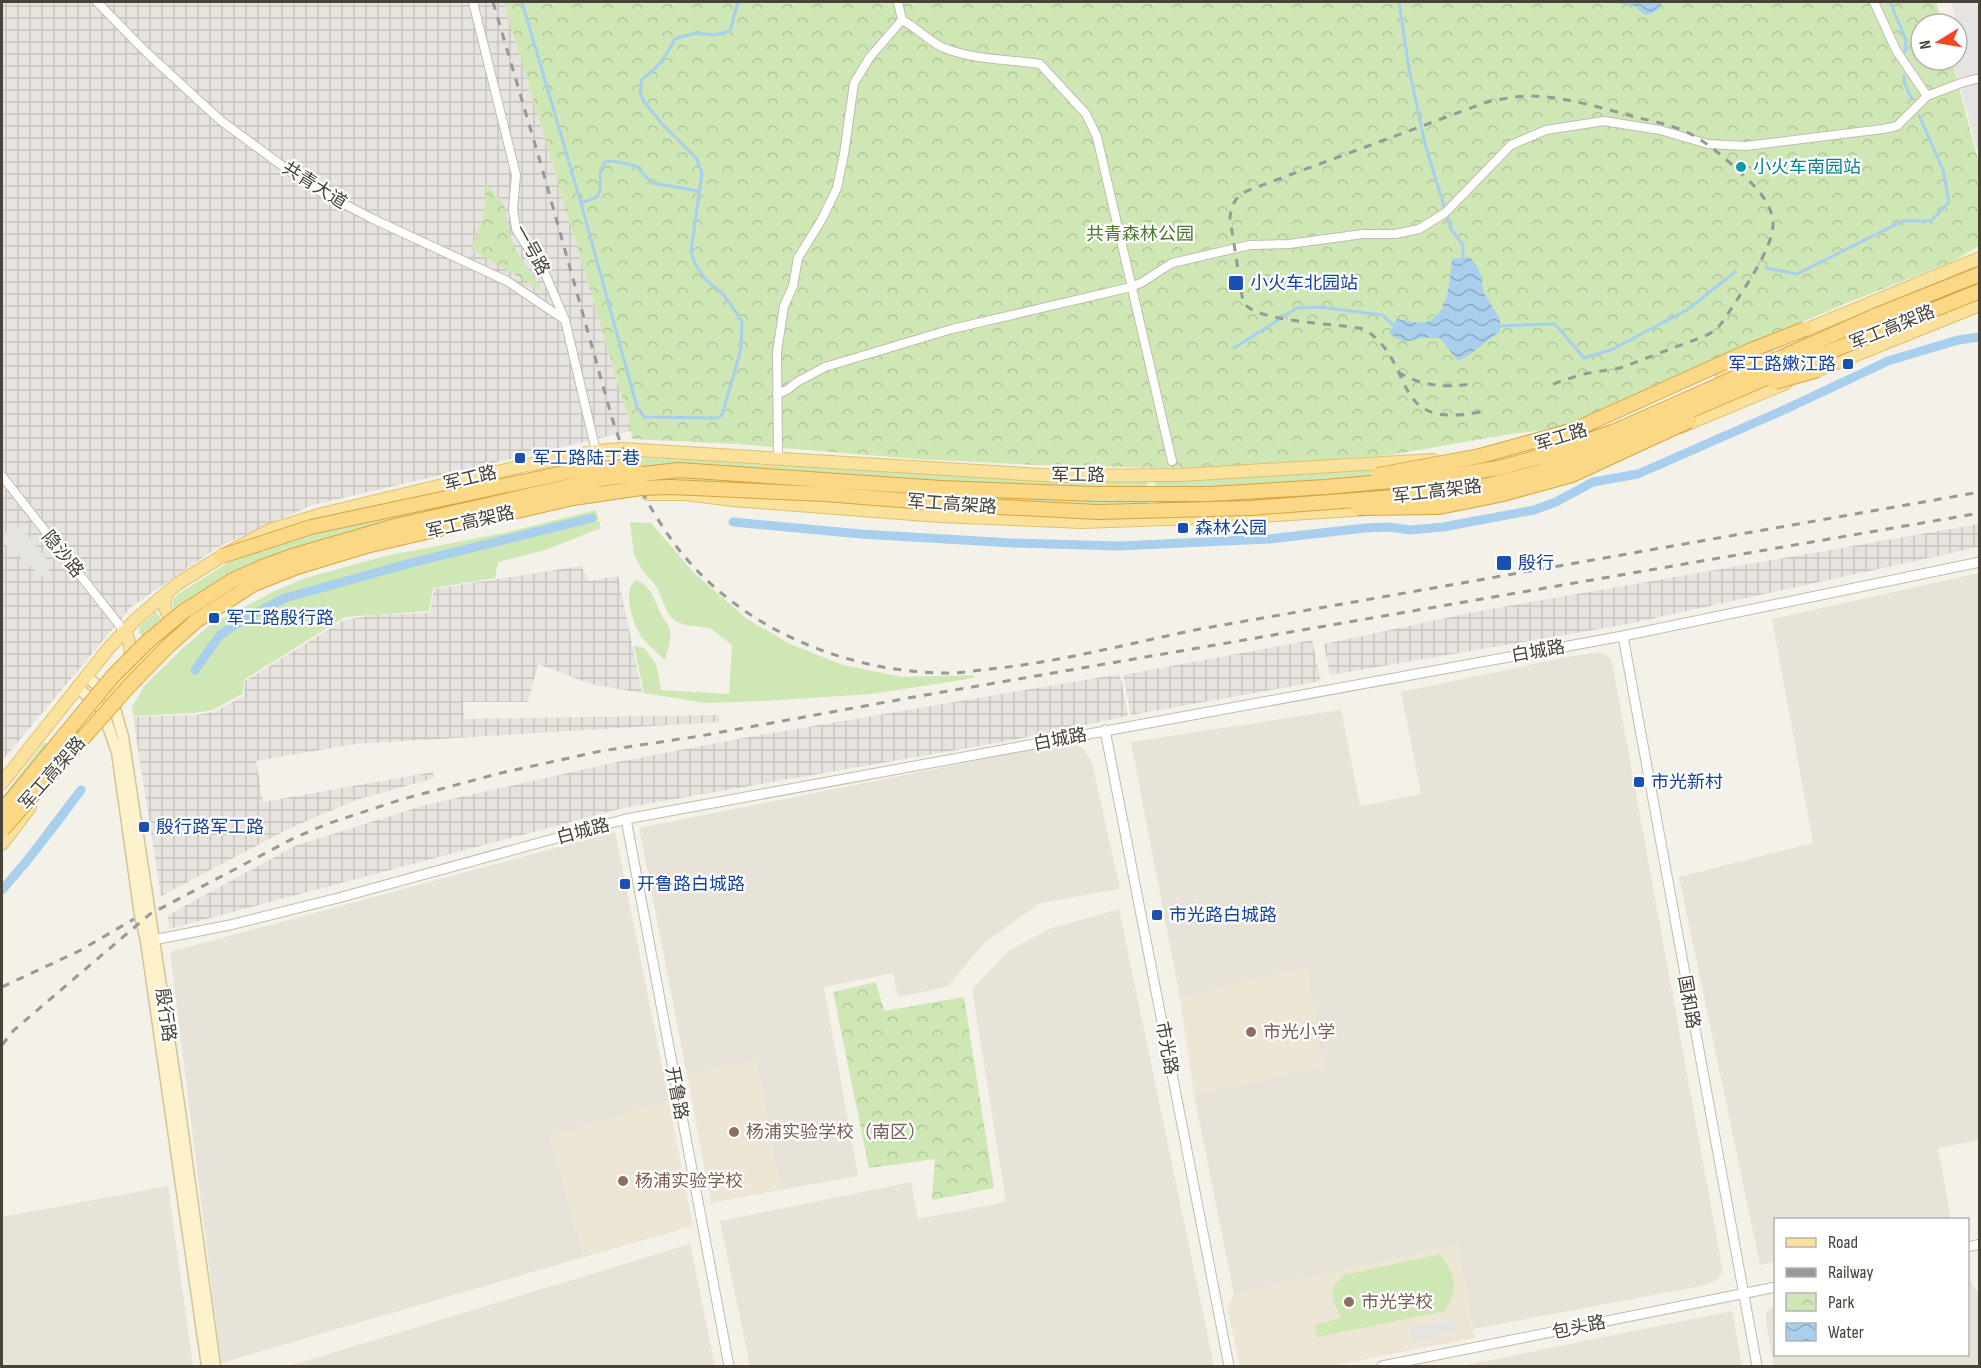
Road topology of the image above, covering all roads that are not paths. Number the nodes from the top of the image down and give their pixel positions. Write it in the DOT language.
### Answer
graph roads {
  1 [pos="97,2"];
  2 [pos="473,2"];
  3 [pos="897,2"];
  4 [pos="1874,2"];
  5 [pos="902,20"];
  6 [pos="1980,78"];
  7 [pos="1927,96"];
  8 [pos="1980,258"];
  9 [pos="1980,274"];
  10 [pos="1133,286"];
  11 [pos="1980,291"];
  12 [pos="1980,305"];
  13 [pos="566,320"];
  14 [pos="1805,329"];
  15 [pos="1818,370"];
  16 [pos="777,394"];
  17 [pos="596,451"];
  18 [pos="778,459"];
  19 [pos="1172,461"];
  20 [pos="679,470"];
  21 [pos="2,476"];
  22 [pos="1326,487"];
  23 [pos="602,497"];
  24 [pos="1290,505"];
  25 [pos="222,556"];
  26 [pos="1980,562"];
  27 [pos="165,594"];
  28 [pos="183,625"];
  29 [pos="124,631"];
  30 [pos="1623,636"];
  31 [pos="86,676"];
  32 [pos="77,687"];
  33 [pos="112,698"];
  34 [pos="102,709"];
  35 [pos="1105,730"];
  36 [pos="37,737"];
  37 [pos="67,757"];
  38 [pos="2,783"];
  39 [pos="2,811"];
  40 [pos="626,819"];
  41 [pos="2,830"];
  42 [pos="2,844"];
  43 [pos="150,940"];
  44 [pos="1774,1287"];
  45 [pos="1742,1294"];
  46 [pos="207,1366"];
  47 [pos="215,1366"];
  48 [pos="729,1366"];
  49 [pos="1229,1366"];
  50 [pos="1382,1366"];
  51 [pos="1757,1366"];
  1 -- 13 [label="street, 共青大道"];
  2 -- 13 [label="street, 一号路"];
  3 -- 5 [label="street"];
  4 -- 7 [label="street"];
  5 -- 10 [label="street"];
  5 -- 16 [label="street"];
  6 -- 7 [label="street"];
  7 -- 10 [label="street"];
  8 -- 14 [label="main road, 军工路"];
  9 -- 22 [label="highway, 军工高架路, bridge"];
  10 -- 16 [label="street"];
  10 -- 19 [label="street"];
  11 -- 24 [label="highway, 军工高架路, bridge"];
  12 -- 15 [label="main road, 军工路"];
  13 -- 17 [label="street, 一号路"];
  14 -- 18 [label="main road, 军工路"];
  14 -- 22 [label="highway, bridge"];
  15 -- 23 [label="main road, 军工路"];
  15 -- 24 [label="highway, bridge"];
  16 -- 18 [label="street"];
  17 -- 18 [label="main road, 军工路"];
  17 -- 23 [label="street, 一号路"];
  17 -- 25 [label="main road, 军工路"];
  20 -- 22 [label="highway, 军工高架路, bridge"];
  20 -- 25 [label="highway, bridge"];
  20 -- 39 [label="highway, 军工高架路, bridge"];
  21 -- 29 [label="street, 隐沙路"];
  23 -- 28 [label="main road, 军工路"];
  24 -- 41 [label="highway, 军工高架路, bridge"];
  25 -- 27 [label="main road, 军工路"];
  26 -- 30 [label="street, 白城路"];
  27 -- 28 [label="main road"];
  27 -- 29 [label="main road, 军工路"];
  28 -- 33 [label="main road, 军工路"];
  29 -- 31 [label="main road, 军工路"];
  29 -- 33 [label="main road, 军工路"];
  30 -- 35 [label="street, 白城路"];
  30 -- 45 [label="street, 国和路"];
  31 -- 32 [label="main road, 军工路"];
  31 -- 33 [label="main road"];
  32 -- 34 [label="main road, 殷行路"];
  32 -- 36 [label="main road, 军工路"];
  33 -- 34 [label="main road, 军工路"];
  33 -- 43 [label="main road, 殷行路"];
  34 -- 37 [label="main road, 军工路"];
  34 -- 43 [label="main road, 殷行路"];
  35 -- 40 [label="street, 白城路"];
  35 -- 49 [label="street, 市光路"];
  36 -- 37 [label="main road"];
  36 -- 38 [label="main road, 军工路"];
  37 -- 42 [label="main road, 军工路"];
  40 -- 43 [label="street, 白城路"];
  40 -- 48 [label="street, 开鲁路"];
  43 -- 46 [label="main road, 殷行路"];
  43 -- 47 [label="main road, 殷行路"];
  44 -- 45 [label="street, 包头路"];
  45 -- 50 [label="street, 包头路"];
  45 -- 51 [label="street, 国和路"];
}
